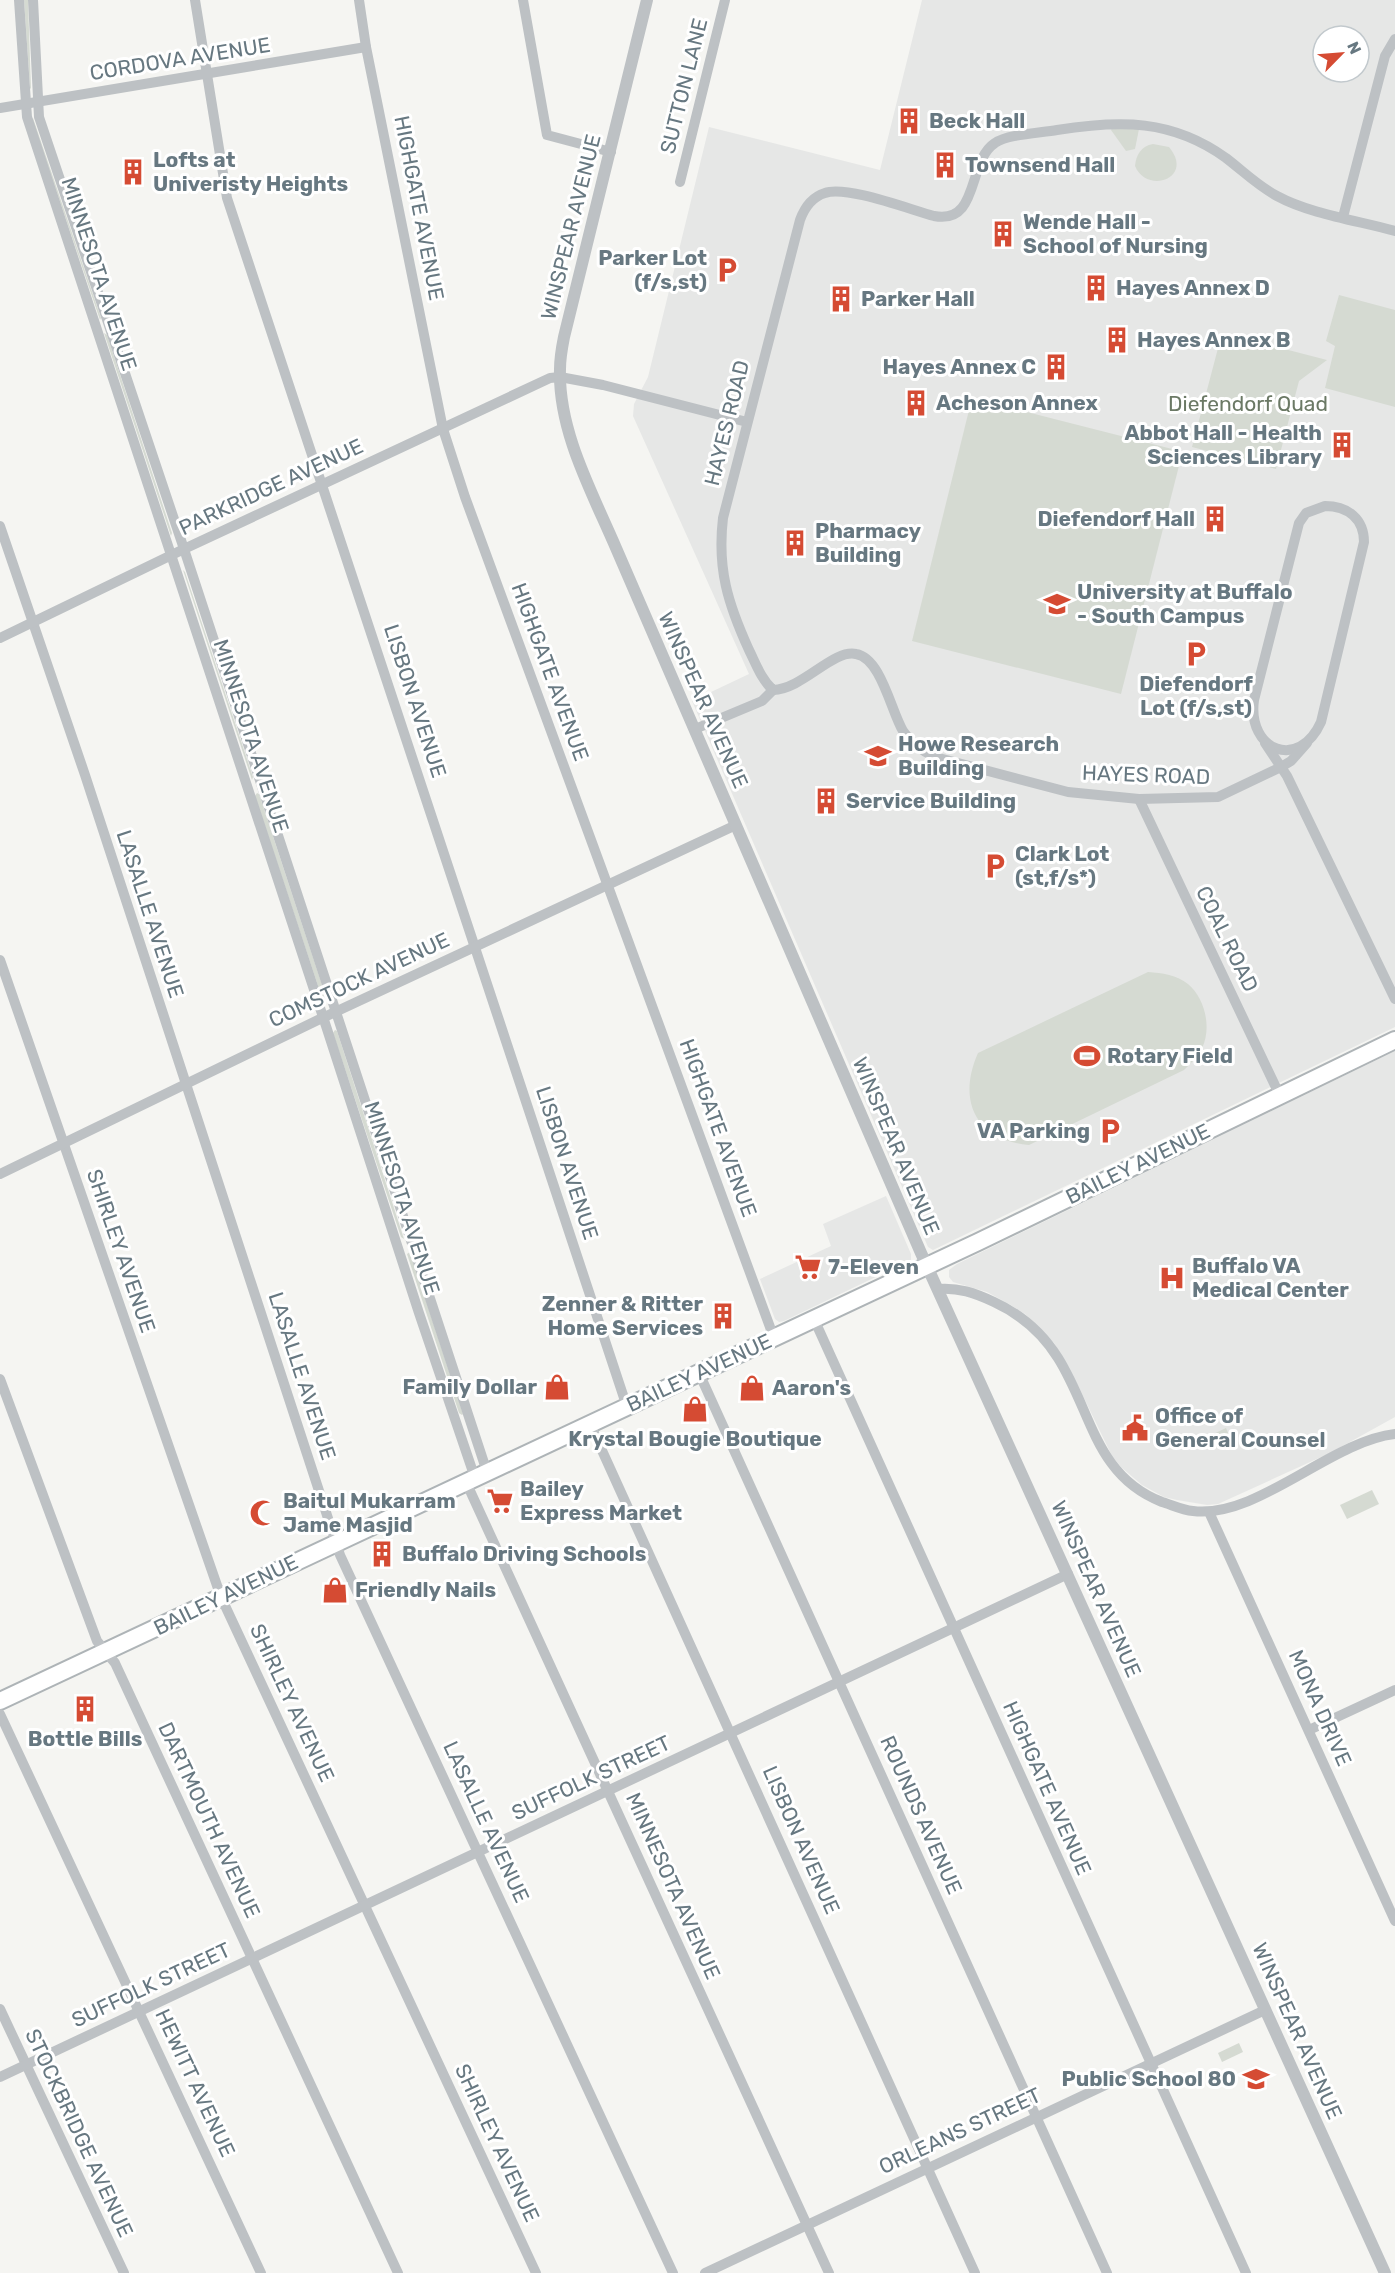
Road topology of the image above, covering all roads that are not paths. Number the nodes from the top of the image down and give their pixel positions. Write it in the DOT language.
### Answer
graph roads {
  1 [pos="19,0"];
  2 [pos="33,0"];
  3 [pos="195,0"];
  4 [pos="359,0"];
  5 [pos="523,0"];
  6 [pos="647,0"];
  7 [pos="725,0"];
  8 [pos="1395,39"];
  9 [pos="366,47"];
  10 [pos="206,75"];
  11 [pos="39,102"];
  12 [pos="26,104"];
  13 [pos="0,108"];
  14 [pos="611,152"];
  15 [pos="680,182"];
  16 [pos="1343,217"];
  17 [pos="1395,231"];
  18 [pos="110,325"];
  19 [pos="97,330"];
  20 [pos="560,377"];
  21 [pos="747,422"];
  22 [pos="443,429"];
  23 [pos="322,486"];
  24 [pos="0,526"];
  25 [pos="184,549"];
  26 [pos="171,556"];
  27 [pos="32,623"];
  28 [pos="0,638"];
  29 [pos="773,690"];
  30 [pos="695,729"];
  31 [pos="1264,742"];
  32 [pos="1307,743"];
  33 [pos="1281,767"];
  34 [pos="261,784"];
  35 [pos="248,788"];
  36 [pos="1139,799"];
  37 [pos="736,825"];
  38 [pos="609,885"];
  39 [pos="475,947"];
  40 [pos="0,960"];
  41 [pos="1395,999"];
  42 [pos="336,1012"];
  43 [pos="324,1018"];
  44 [pos="1395,1040"];
  45 [pos="185,1085"];
  46 [pos="1280,1096"];
  47 [pos="62,1142"];
  48 [pos="0,1174"];
  49 [pos="413,1242"];
  50 [pos="398,1247"];
  51 [pos="927,1266"];
  52 [pos="937,1289"];
  53 [pos="814,1319"];
  54 [pos="774,1338"];
  55 [pos="699,1373"];
  56 [pos="0,1379"];
  57 [pos="627,1407"];
  58 [pos="590,1424"];
  59 [pos="1395,1434"];
  60 [pos="476,1478"];
  61 [pos="1209,1512"];
  62 [pos="337,1543"];
  63 [pos="1068,1574"];
  64 [pos="221,1597"];
  65 [pos="954,1628"];
  66 [pos="106,1653"];
  67 [pos="840,1682"];
  68 [pos="1395,1690"];
  69 [pos="0,1701"];
  70 [pos="0,1714"];
  71 [pos="1308,1730"];
  72 [pos="732,1734"];
  73 [pos="609,1791"];
  74 [pos="478,1853"];
  75 [pos="366,1905"];
  76 [pos="1395,1921"];
  77 [pos="252,1959"];
  78 [pos="0,2009"];
  79 [pos="1265,2010"];
  80 [pos="141,2012"];
  81 [pos="26,2064"];
  82 [pos="1151,2064"];
  83 [pos="0,2077"];
  84 [pos="1036,2117"];
  85 [pos="928,2168"];
  86 [pos="806,2225"];
  87 [pos="124,2273"];
  88 [pos="261,2273"];
  89 [pos="398,2273"];
  90 [pos="536,2273"];
  91 [pos="673,2273"];
  92 [pos="705,2273"];
  93 [pos="829,2273"];
  94 [pos="975,2273"];
  95 [pos="1107,2273"];
  96 [pos="1246,2273"];
  97 [pos="1385,2273"];
  1 -- 12 [label="street, MINNESOTA AVENUE"];
  2 -- 11 [label="street, MINNESOTA AVENUE"];
  3 -- 10 [label="street, LISBON AVENUE"];
  4 -- 9 [label="street, HIGHGATE AVENUE"];
  5 -- 14 [label="street"];
  6 -- 14 [label="street, WINSPEAR AVENUE"];
  7 -- 15 [label="street, SUTTON LANE"];
  8 -- 16 [label="street"];
  9 -- 10 [label="street, CORDOVA AVENUE"];
  9 -- 22 [label="street, HIGHGATE AVENUE"];
  10 -- 11 [label="street, CORDOVA AVENUE"];
  10 -- 23 [label="street, LISBON AVENUE"];
  11 -- 12 [label="street, CORDOVA AVENUE"];
  11 -- 18 [label="street, MINNESOTA AVENUE"];
  12 -- 13 [label="street, CORDOVA AVENUE"];
  12 -- 19 [label="street, MINNESOTA AVENUE"];
  14 -- 20 [label="street, WINSPEAR AVENUE"];
  16 -- 17 [label="street, HAYES ROAD"];
  16 -- 21 [label="street, HAYES ROAD"];
  18 -- 19 [label="street"];
  18 -- 25 [label="street, MINNESOTA AVENUE"];
  19 -- 26 [label="street, MINNESOTA AVENUE"];
  20 -- 21 [label="street"];
  20 -- 22 [label="street, PARKRIDGE AVENUE"];
  20 -- 30 [label="street, WINSPEAR AVENUE"];
  21 -- 29 [label="street, HAYES ROAD"];
  22 -- 23 [label="street, PARKRIDGE AVENUE"];
  22 -- 38 [label="street, HIGHGATE AVENUE"];
  23 -- 25 [label="street, PARKRIDGE AVENUE"];
  23 -- 39 [label="street, LISBON AVENUE"];
  24 -- 27 [label="street, LASALLE AVENUE"];
  25 -- 26 [label="street, PARKRIDGE AVENUE"];
  25 -- 34 [label="street, MINNESOTA AVENUE"];
  26 -- 27 [label="street, PARKRIDGE AVENUE"];
  26 -- 35 [label="street, MINNESOTA AVENUE"];
  27 -- 28 [label="street, PARKRIDGE AVENUE"];
  27 -- 45 [label="street, LASALLE AVENUE"];
  29 -- 30 [label="street"];
  29 -- 36 [label="street, HAYES ROAD"];
  30 -- 37 [label="street, WINSPEAR AVENUE"];
  31 -- 32 [label="street"];
  31 -- 32 [label="street, HAYES ROAD"];
  31 -- 33 [label="street, HAYES ROAD"];
  32 -- 33 [label="street, HAYES ROAD"];
  33 -- 36 [label="street, HAYES ROAD"];
  33 -- 41 [label="street, HAYES ROAD"];
  34 -- 35 [label="street"];
  34 -- 42 [label="street, MINNESOTA AVENUE"];
  35 -- 43 [label="street, MINNESOTA AVENUE"];
  36 -- 46 [label="street, COAL ROAD"];
  37 -- 38 [label="street, COMSTOCK AVENUE"];
  37 -- 51 [label="street, WINSPEAR AVENUE"];
  38 -- 39 [label="street, COMSTOCK AVENUE"];
  38 -- 54 [label="street, HIGHGATE AVENUE"];
  39 -- 42 [label="street, COMSTOCK AVENUE"];
  39 -- 57 [label="street, LISBON AVENUE"];
  40 -- 47 [label="street, SHIRLEY AVENUE"];
  42 -- 43 [label="street, COMSTOCK AVENUE"];
  42 -- 49 [label="street, MINNESOTA AVENUE"];
  43 -- 45 [label="street, COMSTOCK AVENUE"];
  43 -- 50 [label="street, MINNESOTA AVENUE"];
  44 -- 46 [label="main road, BAILEY AVENUE"];
  45 -- 47 [label="street, COMSTOCK AVENUE"];
  45 -- 62 [label="street, LASALLE AVENUE"];
  46 -- 51 [label="main road, BAILEY AVENUE"];
  47 -- 48 [label="street, COMSTOCK AVENUE"];
  47 -- 64 [label="street, SHIRLEY AVENUE"];
  49 -- 50 [label="street"];
  49 -- 60 [label="street, MINNESOTA AVENUE"];
  50 -- 60 [label="street, MINNESOTA AVENUE"];
  51 -- 52 [label="street, WINSPEAR AVENUE"];
  51 -- 53 [label="main road, BAILEY AVENUE"];
  52 -- 61 [label="street"];
  52 -- 63 [label="street, WINSPEAR AVENUE"];
  53 -- 54 [label="main road, BAILEY AVENUE"];
  53 -- 65 [label="street, HIGHGATE AVENUE"];
  54 -- 55 [label="main road, BAILEY AVENUE"];
  55 -- 57 [label="main road, BAILEY AVENUE"];
  55 -- 67 [label="street, ROUNDS AVENUE"];
  56 -- 66 [label="street, DARTMOUTH AVENUE"];
  57 -- 58 [label="main road, BAILEY AVENUE"];
  58 -- 60 [label="main road, BAILEY AVENUE"];
  58 -- 72 [label="street, LISBON AVENUE"];
  59 -- 61 [label="street"];
  60 -- 62 [label="main road, BAILEY AVENUE"];
  60 -- 73 [label="street, MINNESOTA AVENUE"];
  61 -- 71 [label="street, MONA DRIVE"];
  62 -- 64 [label="main road, BAILEY AVENUE"];
  62 -- 74 [label="street, LASALLE AVENUE"];
  63 -- 65 [label="street, SUFFOLK STREET"];
  63 -- 79 [label="street, WINSPEAR AVENUE"];
  64 -- 66 [label="main road, BAILEY AVENUE"];
  64 -- 75 [label="street, SHIRLEY AVENUE"];
  65 -- 67 [label="street, SUFFOLK STREET"];
  65 -- 82 [label="street, HIGHGATE AVENUE"];
  66 -- 69 [label="main road, BAILEY AVENUE"];
  66 -- 77 [label="street, DARTMOUTH AVENUE"];
  67 -- 72 [label="street, SUFFOLK STREET"];
  67 -- 84 [label="street, ROUNDS AVENUE"];
  68 -- 71 [label="street"];
  70 -- 80 [label="street, HEWITT AVENUE"];
  71 -- 76 [label="street, MONA DRIVE"];
  72 -- 73 [label="street, SUFFOLK STREET"];
  72 -- 85 [label="street, LISBON AVENUE"];
  73 -- 74 [label="street, SUFFOLK STREET"];
  73 -- 86 [label="street, MINNESOTA AVENUE"];
  74 -- 75 [label="street, SUFFOLK STREET"];
  74 -- 91 [label="street, LASALLE AVENUE"];
  75 -- 77 [label="street, SUFFOLK STREET"];
  75 -- 90 [label="street, SHIRLEY AVENUE"];
  77 -- 80 [label="street, SUFFOLK STREET"];
  77 -- 89 [label="street, DARTMOUTH AVENUE"];
  78 -- 81 [label="street, STOCKBRIDGE AVENUE"];
  79 -- 82 [label="street, ORLEANS STREET"];
  79 -- 97 [label="street, WINSPEAR AVENUE"];
  80 -- 81 [label="street, SUFFOLK STREET"];
  80 -- 88 [label="street, HEWITT AVENUE"];
  81 -- 83 [label="street, SUFFOLK STREET"];
  81 -- 87 [label="street, STOCKBRIDGE AVENUE"];
  82 -- 84 [label="street, ORLEANS STREET"];
  82 -- 96 [label="street, HIGHGATE AVENUE"];
  84 -- 85 [label="street, ORLEANS STREET"];
  84 -- 95 [label="street, ROUNDS AVENUE"];
  85 -- 86 [label="street, ORLEANS STREET"];
  85 -- 94 [label="street, LISBON AVENUE"];
  86 -- 92 [label="street, ORLEANS STREET"];
  86 -- 93 [label="street, MINNESOTA AVENUE"];
}
